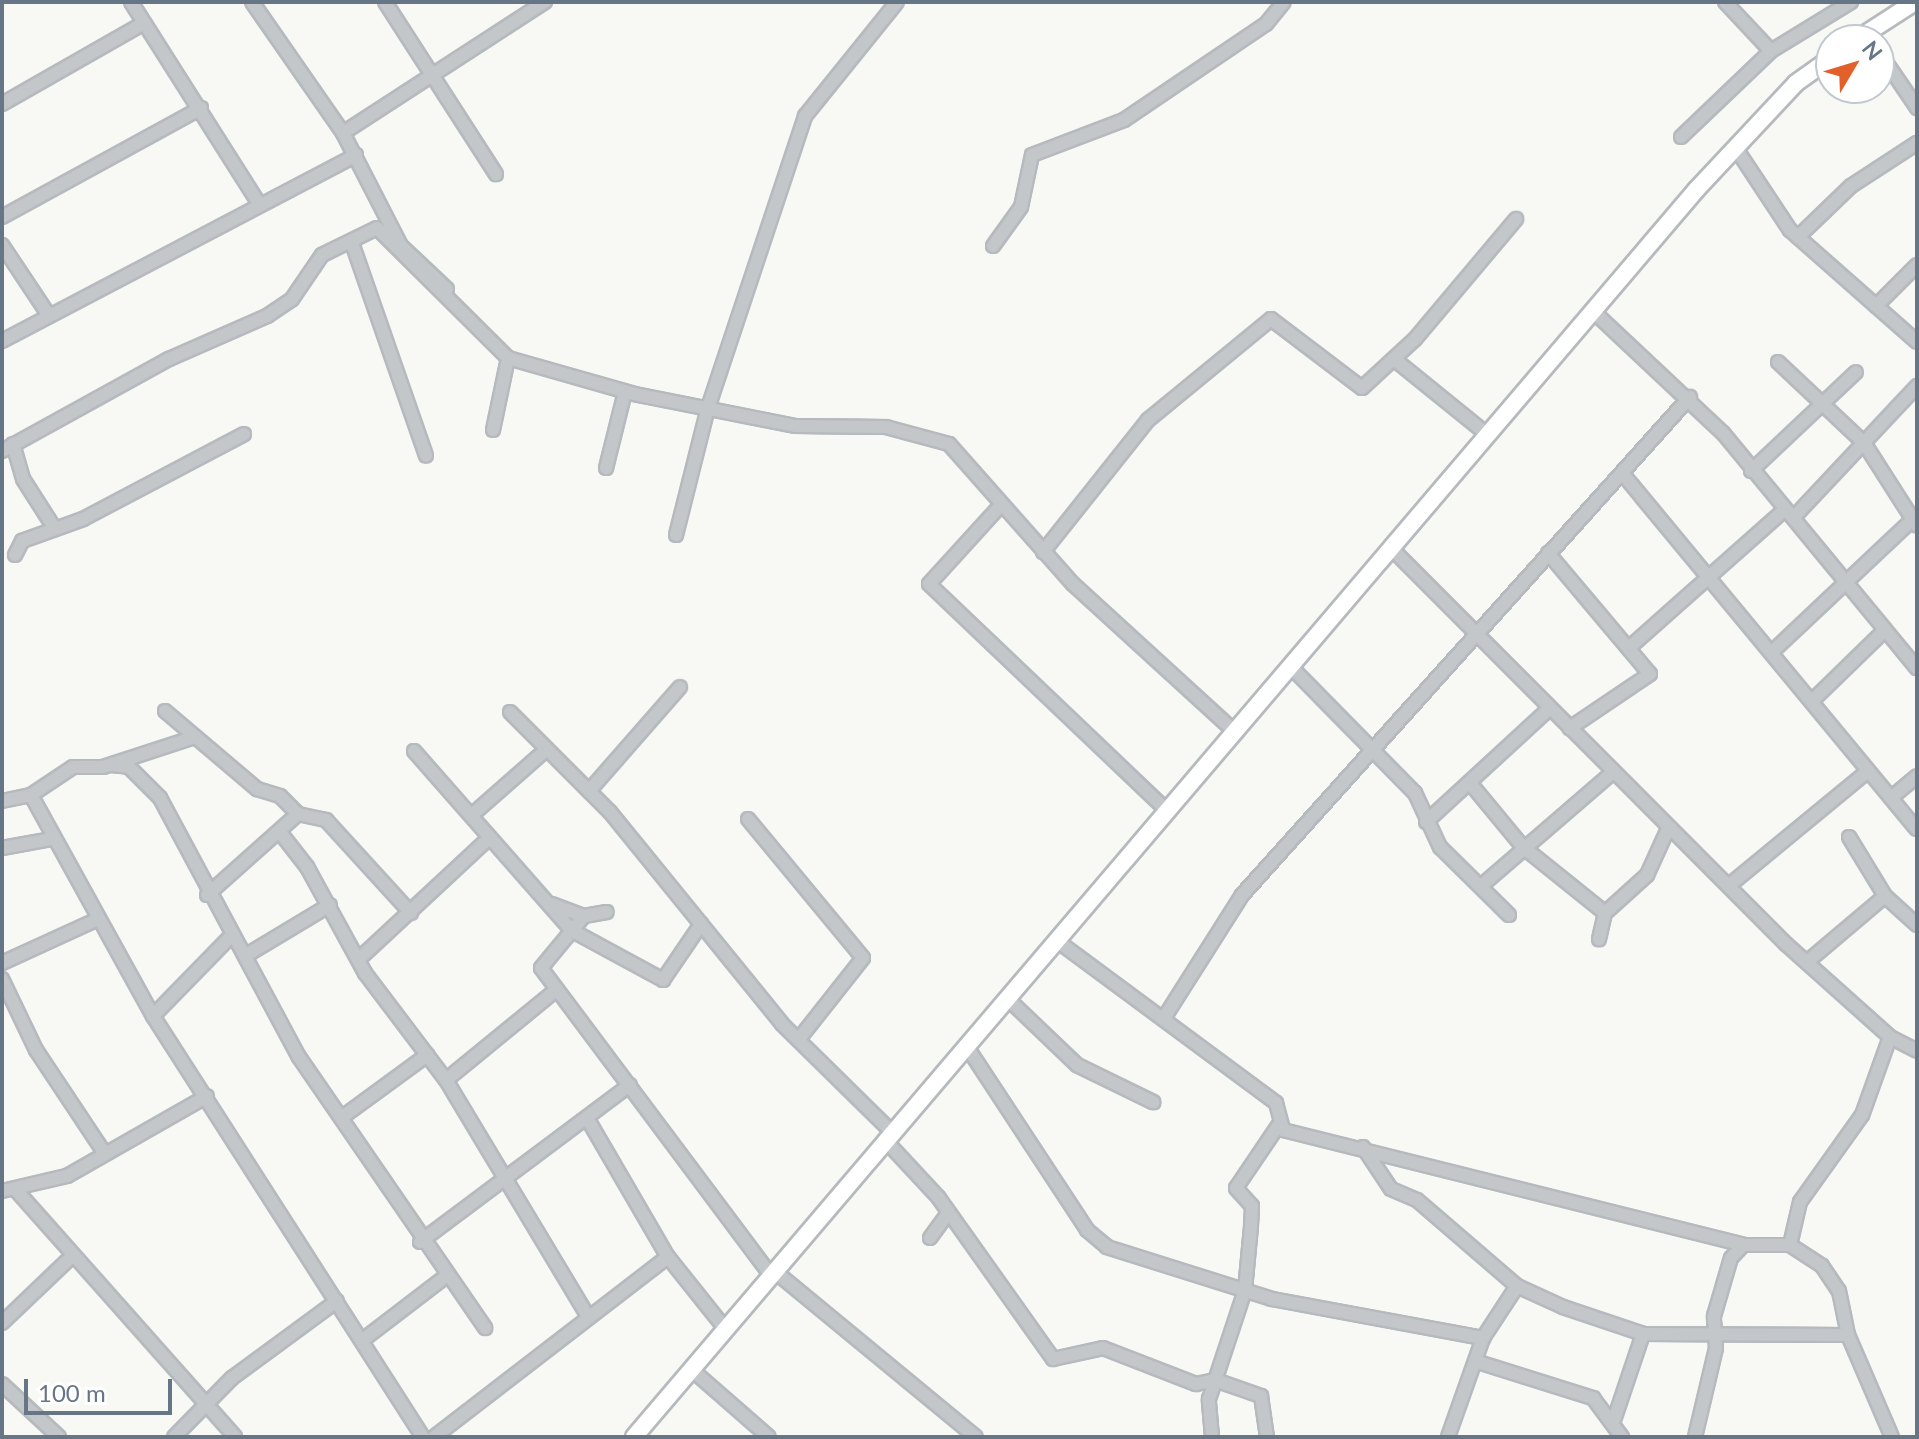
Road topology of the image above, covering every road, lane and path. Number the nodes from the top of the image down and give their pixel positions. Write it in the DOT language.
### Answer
graph roads {
  1 [pos="131,2"];
  2 [pos="252,2"];
  3 [pos="385,2"];
  4 [pos="545,2"];
  5 [pos="880,2"];
  6 [pos="1284,2"];
  7 [pos="1725,2"];
  8 [pos="1851,2"];
  9 [pos="1915,2"];
  10 [pos="895,5"];
  11 [pos="144,23"];
  12 [pos="1884,24"];
  13 [pos="1771,51"];
  14 [pos="1815,73"];
  15 [pos="1895,76"];
  16 [pos="433,78"];
  17 [pos="2,104"];
  18 [pos="201,108"];
  19 [pos="1917,108"];
  20 [pos="343,133"];
  21 [pos="1681,137"];
  22 [pos="1917,143"];
  23 [pos="1735,147"];
  24 [pos="356,155"];
  25 [pos="496,174"];
  26 [pos="258,202"];
  27 [pos="2,217"];
  28 [pos="1516,219"];
  29 [pos="377,228"];
  30 [pos="1798,237"];
  31 [pos="352,243"];
  32 [pos="2,245"];
  33 [pos="993,246"];
  34 [pos="1917,265"];
  35 [pos="1876,306"];
  36 [pos="1595,313"];
  37 [pos="48,314"];
  38 [pos="2,341"];
  39 [pos="1917,342"];
  40 [pos="508,358"];
  41 [pos="1394,359"];
  42 [pos="1778,362"];
  43 [pos="1856,372"];
  44 [pos="1917,386"];
  45 [pos="625,392"];
  46 [pos="1690,397"];
  47 [pos="1823,405"];
  48 [pos="708,408"];
  49 [pos="493,430"];
  50 [pos="244,434"];
  51 [pos="1488,435"];
  52 [pos="1864,443"];
  53 [pos="8,448"];
  54 [pos="426,456"];
  55 [pos="606,468"];
  56 [pos="1751,471"];
  57 [pos="1622,473"];
  58 [pos="1000,506"];
  59 [pos="1789,513"];
  60 [pos="1915,523"];
  61 [pos="55,529"];
  62 [pos="676,535"];
  63 [pos="1390,547"];
  64 [pos="1043,552"];
  65 [pos="1548,553"];
  66 [pos="15,555"];
  67 [pos="1705,576"];
  68 [pos="1848,583"];
  69 [pos="1885,630"];
  70 [pos="1473,631"];
  71 [pos="1631,646"];
  72 [pos="1772,652"];
  73 [pos="1291,667"];
  74 [pos="1917,668"];
  75 [pos="680,687"];
  76 [pos="1812,701"];
  77 [pos="1550,708"];
  78 [pos="165,711"];
  79 [pos="510,712"];
  80 [pos="1570,728"];
  81 [pos="1236,733"];
  82 [pos="195,737"];
  83 [pos="1371,745"];
  84 [pos="547,749"];
  85 [pos="414,751"];
  86 [pos="111,765"];
  87 [pos="1868,771"];
  88 [pos="1612,773"];
  89 [pos="1917,776"];
  90 [pos="1470,783"];
  91 [pos="589,791"];
  92 [pos="31,795"];
  93 [pos="1891,798"];
  94 [pos="2,801"];
  95 [pos="1166,810"];
  96 [pos="298,814"];
  97 [pos="473,814"];
  98 [pos="748,819"];
  99 [pos="1426,822"];
  100 [pos="1668,829"];
  101 [pos="1917,829"];
  102 [pos="279,831"];
  103 [pos="1849,837"];
  104 [pos="489,838"];
  105 [pos="52,839"];
  106 [pos="1523,847"];
  107 [pos="2,848"];
  108 [pos="1732,883"];
  109 [pos="1481,886"];
  110 [pos="207,895"];
  111 [pos="1885,896"];
  112 [pos="552,904"];
  113 [pos="330,905"];
  114 [pos="607,912"];
  115 [pos="411,913"];
  116 [pos="1605,913"];
  117 [pos="1509,915"];
  118 [pos="584,916"];
  119 [pos="98,919"];
  120 [pos="701,924"];
  121 [pos="1917,925"];
  122 [pos="571,930"];
  123 [pos="231,936"];
  124 [pos="1599,939"];
  125 [pos="1056,940"];
  126 [pos="245,956"];
  127 [pos="360,958"];
  128 [pos="1807,962"];
  129 [pos="2,963"];
  130 [pos="2,979"];
  131 [pos="556,990"];
  132 [pos="1008,999"];
  133 [pos="153,1016"];
  134 [pos="1164,1018"];
  135 [pos="1890,1037"];
  136 [pos="799,1039"];
  137 [pos="967,1047"];
  138 [pos="1917,1051"];
  139 [pos="427,1055"];
  140 [pos="446,1080"];
  141 [pos="630,1085"];
  142 [pos="207,1096"];
  143 [pos="1153,1102"];
  144 [pos="341,1118"];
  145 [pos="587,1118"];
  146 [pos="1278,1126"];
  147 [pos="889,1136"];
  148 [pos="1363,1147"];
  149 [pos="103,1151"];
  150 [pos="507,1176"];
  151 [pos="16,1190"];
  152 [pos="2,1191"];
  153 [pos="948,1213"];
  154 [pos="930,1238"];
  155 [pos="420,1242"];
  156 [pos="1743,1245"];
  157 [pos="1790,1245"];
  158 [pos="71,1257"];
  159 [pos="668,1257"];
  160 [pos="771,1272"];
  161 [pos="445,1277"];
  162 [pos="1517,1286"];
  163 [pos="1245,1290"];
  164 [pos="337,1301"];
  165 [pos="587,1315"];
  166 [pos="2,1323"];
  167 [pos="723,1326"];
  168 [pos="485,1328"];
  169 [pos="1643,1334"];
  170 [pos="1715,1334"];
  171 [pos="1848,1335"];
  172 [pos="1483,1338"];
  173 [pos="364,1339"];
  174 [pos="1478,1362"];
  175 [pos="691,1369"];
  176 [pos="1215,1380"];
  177 [pos="2,1384"];
  178 [pos="204,1407"];
  179 [pos="1614,1420"];
  180 [pos="767,1436"];
  181 [pos="59,1437"];
  182 [pos="174,1437"];
  183 [pos="235,1437"];
  184 [pos="423,1437"];
  185 [pos="434,1437"];
  186 [pos="634,1437"];
  187 [pos="976,1437"];
  188 [pos="1212,1437"];
  189 [pos="1267,1437"];
  190 [pos="1448,1437"];
  191 [pos="1622,1437"];
  192 [pos="1695,1437"];
  193 [pos="1892,1437"];
  1 -- 11 [label="street"];
  2 -- 20 [label="street"];
  3 -- 16 [label="street"];
  4 -- 16 [label="street"];
  5 -- 10 [label="street"];
  6 -- 33 [label="street"];
  7 -- 13 [label="street"];
  8 -- 13 [label="street"];
  9 -- 12 [label="main road"];
  10 -- 48 [label="street"];
  11 -- 17 [label="street"];
  11 -- 18 [label="street"];
  13 -- 21 [label="street"];
  14 -- 23 [label="main road"];
  15 -- 19 [label="street"];
  16 -- 20 [label="street"];
  16 -- 25 [label="street"];
  18 -- 26 [label="street"];
  18 -- 27 [label="street"];
  20 -- 24 [label="street"];
  22 -- 30 [label="street"];
  23 -- 30 [label="street"];
  23 -- 36 [label="main road"];
  24 -- 26 [label="street"];
  24 -- 29 [label="street"];
  26 -- 37 [label="street"];
  28 -- 41 [label="street"];
  29 -- 31 [label="street"];
  29 -- 40 [label="street"];
  30 -- 35 [label="street"];
  31 -- 53 [label="street"];
  31 -- 54 [label="street"];
  32 -- 37 [label="street"];
  34 -- 35 [label="street"];
  35 -- 39 [label="street"];
  36 -- 46 [label="street"];
  36 -- 51 [label="main road"];
  37 -- 38 [label="street"];
  40 -- 45 [label="street"];
  40 -- 49 [label="street"];
  41 -- 51 [label="street"];
  41 -- 64 [label="street"];
  42 -- 47 [label="street"];
  43 -- 47 [label="street"];
  44 -- 52 [label="street"];
  45 -- 48 [label="street"];
  45 -- 55 [label="street"];
  46 -- 56 [label="street"];
  46 -- 57 [label="street"];
  47 -- 52 [label="street"];
  47 -- 56 [label="street"];
  48 -- 58 [label="street"];
  48 -- 62 [label="street"];
  50 -- 61 [label="street"];
  51 -- 63 [label="main road"];
  52 -- 59 [label="street"];
  52 -- 60 [label="street"];
  53 -- 61 [label="street"];
  56 -- 59 [label="street"];
  57 -- 65 [label="street"];
  57 -- 67 [label="street"];
  58 -- 64 [label="street"];
  58 -- 95 [label="street"];
  59 -- 67 [label="street"];
  59 -- 68 [label="street"];
  60 -- 68 [label="street"];
  61 -- 66 [label="street"];
  63 -- 70 [label="street"];
  63 -- 73 [label="main road"];
  64 -- 81 [label="street"];
  65 -- 70 [label="street"];
  65 -- 71 [label="street"];
  67 -- 71 [label="street"];
  67 -- 72 [label="street"];
  68 -- 69 [label="street"];
  68 -- 72 [label="street"];
  69 -- 74 [label="street"];
  69 -- 76 [label="street"];
  70 -- 77 [label="street"];
  70 -- 83 [label="street"];
  71 -- 80 [label="street"];
  72 -- 76 [label="street"];
  73 -- 81 [label="main road"];
  73 -- 83 [label="street"];
  75 -- 91 [label="street"];
  76 -- 87 [label="street"];
  77 -- 80 [label="street"];
  77 -- 90 [label="street"];
  78 -- 82 [label="street"];
  79 -- 84 [label="street"];
  80 -- 88 [label="street"];
  81 -- 95 [label="main road"];
  82 -- 86 [label="street"];
  82 -- 96 [label="street"];
  83 -- 99 [label="street"];
  83 -- 134 [label="street"];
  84 -- 91 [label="street"];
  84 -- 97 [label="street"];
  85 -- 97 [label="street"];
  86 -- 92 [label="street"];
  86 -- 110 [label="street"];
  87 -- 93 [label="street"];
  87 -- 108 [label="street"];
  88 -- 100 [label="street"];
  88 -- 106 [label="street"];
  89 -- 93 [label="street"];
  90 -- 99 [label="street"];
  90 -- 106 [label="street"];
  91 -- 120 [label="street"];
  92 -- 94 [label="street"];
  92 -- 105 [label="street"];
  93 -- 101 [label="street"];
  95 -- 125 [label="main road"];
  96 -- 102 [label="street"];
  96 -- 115 [label="street"];
  97 -- 104 [label="street"];
  98 -- 136 [label="street"];
  99 -- 109 [label="street"];
  100 -- 108 [label="street"];
  100 -- 116 [label="street"];
  102 -- 110 [label="street"];
  102 -- 113 [label="street"];
  103 -- 111 [label="street"];
  104 -- 112 [label="street"];
  104 -- 115 [label="street"];
  105 -- 107 [label="street"];
  105 -- 119 [label="street"];
  106 -- 109 [label="street"];
  106 -- 116 [label="street"];
  108 -- 128 [label="street"];
  109 -- 117 [label="street"];
  110 -- 123 [label="street"];
  111 -- 121 [label="street"];
  111 -- 128 [label="street"];
  112 -- 118 [label="street"];
  112 -- 122 [label="street"];
  113 -- 126 [label="street"];
  113 -- 127 [label="street"];
  114 -- 118 [label="street"];
  115 -- 127 [label="street"];
  116 -- 124 [label="street"];
  118 -- 122 [label="street"];
  119 -- 129 [label="street"];
  119 -- 133 [label="street"];
  120 -- 122 [label="street"];
  120 -- 136 [label="street"];
  122 -- 131 [label="street"];
  123 -- 126 [label="street"];
  123 -- 133 [label="street"];
  125 -- 132 [label="main road"];
  125 -- 134 [label="street"];
  126 -- 144 [label="street"];
  127 -- 139 [label="street"];
  128 -- 135 [label="street"];
  130 -- 149 [label="street"];
  131 -- 140 [label="street"];
  131 -- 141 [label="street"];
  132 -- 137 [label="main road"];
  132 -- 143 [label="street"];
  133 -- 142 [label="street"];
  134 -- 146 [label="street"];
  135 -- 138 [label="street"];
  135 -- 157 [label="street"];
  136 -- 147 [label="street"];
  137 -- 147 [label="main road"];
  137 -- 163 [label="street"];
  139 -- 140 [label="street"];
  139 -- 144 [label="street"];
  140 -- 150 [label="street"];
  141 -- 145 [label="street"];
  141 -- 160 [label="street"];
  142 -- 149 [label="street"];
  142 -- 164 [label="street"];
  144 -- 155 [label="street"];
  145 -- 150 [label="street"];
  145 -- 159 [label="street"];
  146 -- 148 [label="street"];
  146 -- 163 [label="street"];
  147 -- 153 [label="street"];
  147 -- 160 [label="main road"];
  148 -- 156 [label="street"];
  148 -- 162 [label="street"];
  149 -- 151 [label="street"];
  150 -- 155 [label="street"];
  150 -- 165 [label="street"];
  151 -- 152 [label="street"];
  151 -- 158 [label="street"];
  153 -- 154 [label="street"];
  153 -- 176 [label="street"];
  155 -- 161 [label="street"];
  156 -- 157 [label="street"];
  156 -- 170 [label="street"];
  157 -- 171 [label="street"];
  158 -- 166 [label="street"];
  158 -- 178 [label="street"];
  159 -- 165 [label="street"];
  159 -- 167 [label="street"];
  160 -- 167 [label="main road"];
  160 -- 187 [label="street"];
  161 -- 168 [label="street"];
  161 -- 173 [label="street"];
  162 -- 169 [label="street"];
  162 -- 172 [label="street"];
  163 -- 172 [label="street"];
  163 -- 176 [label="street"];
  164 -- 173 [label="street"];
  164 -- 178 [label="street"];
  165 -- 185 [label="street"];
  167 -- 175 [label="main road"];
  169 -- 170 [label="street"];
  169 -- 179 [label="street"];
  170 -- 171 [label="street"];
  170 -- 192 [label="street"];
  171 -- 193 [label="street"];
  172 -- 174 [label="street"];
  173 -- 184 [label="street"];
  174 -- 179 [label="street"];
  174 -- 190 [label="street"];
  175 -- 180 [label="street"];
  175 -- 186 [label="main road"];
  176 -- 188 [label="street"];
  176 -- 189 [label="street"];
  177 -- 181 [label="street"];
  178 -- 182 [label="street"];
  178 -- 183 [label="street"];
  179 -- 191 [label="street"];
}
